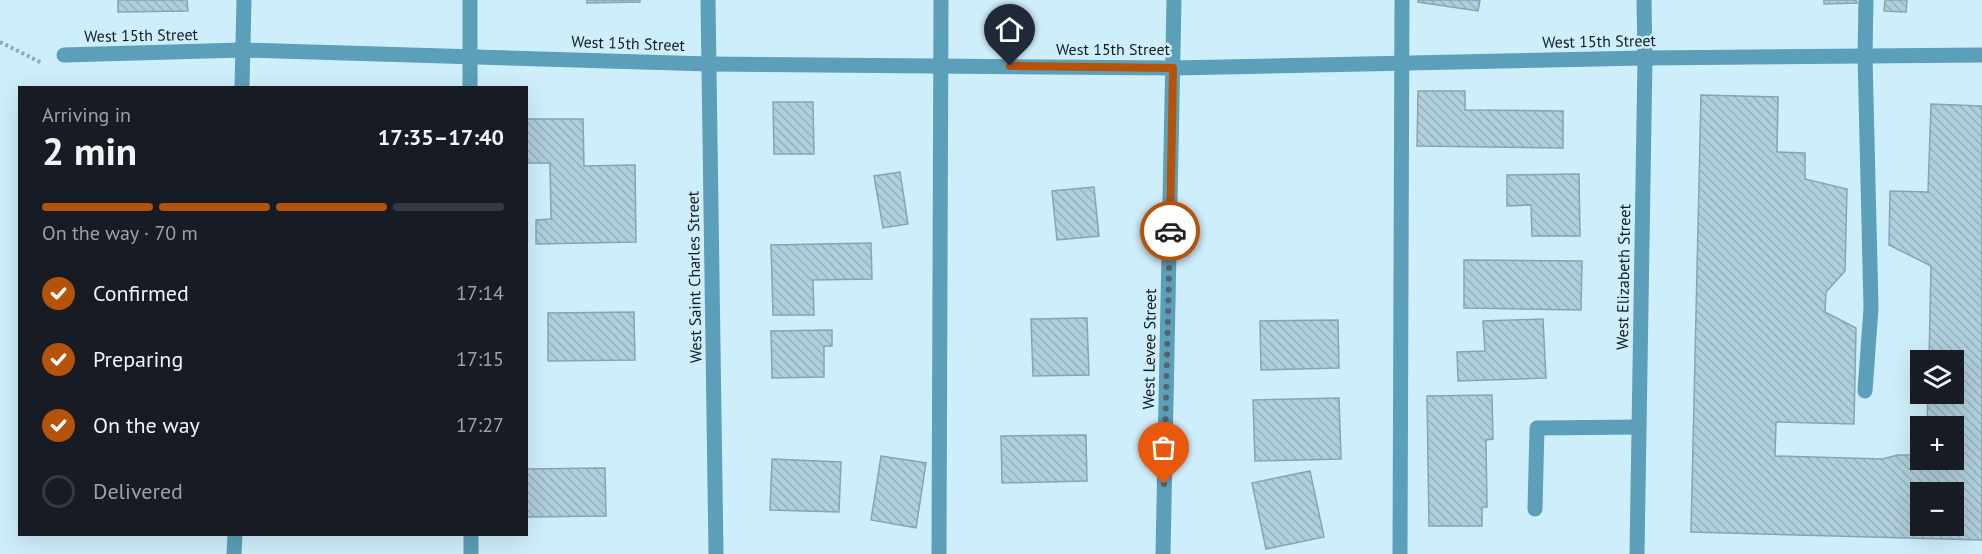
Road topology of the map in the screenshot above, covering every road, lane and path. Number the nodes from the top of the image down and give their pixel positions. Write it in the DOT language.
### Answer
graph roads {
  1 [pos="244,0"];
  2 [pos="470,0"];
  3 [pos="708,0"];
  4 [pos="941,0"];
  5 [pos="1174,0"];
  6 [pos="1402,0"];
  7 [pos="1644,0"];
  8 [pos="1866,0"];
  9 [pos="0,42"];
  10 [pos="242,50"];
  11 [pos="64,54"];
  12 [pos="1865,56"];
  13 [pos="1982,56"];
  14 [pos="470,57"];
  15 [pos="1645,58"];
  16 [pos="1401,62"];
  17 [pos="709,64"];
  18 [pos="940,66"];
  19 [pos="1173,68"];
  20 [pos="242,86"];
  21 [pos="470,86"];
  22 [pos="1865,391"];
  23 [pos="1639,427"];
  24 [pos="1536,509"];
  25 [pos="235,536"];
  26 [pos="471,536"];
  27 [pos="234,554"];
  28 [pos="471,554"];
  29 [pos="716,554"];
  30 [pos="939,554"];
  31 [pos="1163,554"];
  32 [pos="1400,554"];
  33 [pos="1637,554"];
  1 -- 10 [label="street"];
  2 -- 14 [label="street"];
  3 -- 17 [label="street, West Saint Charles Street"];
  4 -- 18 [label="street"];
  5 -- 19 [label="street, West Levee Street"];
  6 -- 16 [label="street"];
  7 -- 15 [label="street, West Elizabeth Street"];
  8 -- 12 [label="street"];
  9 -- 11 [label="path"];
  10 -- 11 [label="street, West 15th Street"];
  10 -- 14 [label="street, West 15th Street"];
  10 -- 20 [label="street"];
  12 -- 13 [label="street, West 15th Street"];
  12 -- 15 [label="street, West 15th Street"];
  12 -- 22 [label="street"];
  14 -- 17 [label="street, West 15th Street"];
  14 -- 21 [label="street"];
  15 -- 16 [label="street, West 15th Street"];
  15 -- 23 [label="street, West Elizabeth Street"];
  16 -- 19 [label="street, West 15th Street"];
  16 -- 32 [label="street"];
  17 -- 18 [label="street, West 15th Street"];
  17 -- 29 [label="street, West Saint Charles Street"];
  18 -- 19 [label="street, West 15th Street"];
  18 -- 30 [label="street"];
  19 -- 31 [label="street, West Levee Street"];
  23 -- 24 [label="street"];
  23 -- 33 [label="street, West Elizabeth Street"];
  25 -- 27 [label="street"];
  26 -- 28 [label="street"];
}
